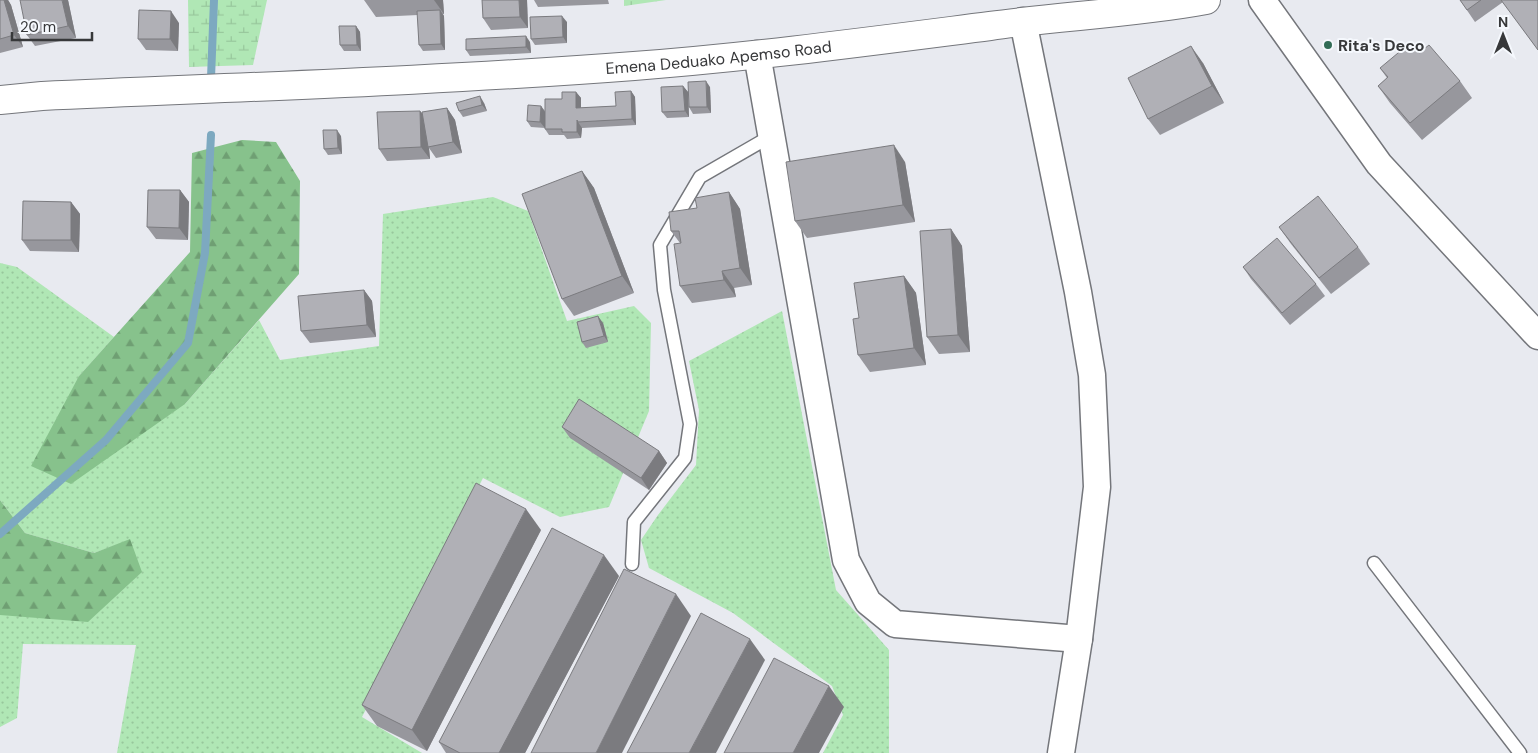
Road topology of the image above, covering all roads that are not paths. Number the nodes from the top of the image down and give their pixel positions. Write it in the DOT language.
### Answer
graph roads {
  1 [pos="1206,0"];
  2 [pos="1262,0"];
  3 [pos="1144,4"];
  4 [pos="1023,21"];
  5 [pos="757,54"];
  6 [pos="0,100"];
  7 [pos="771,136"];
  8 [pos="1538,336"];
  9 [pos="1374,563"];
  10 [pos="632,564"];
  11 [pos="1079,639"];
  12 [pos="1061,753"];
  13 [pos="1520,753"];
  1 -- 3 [label="street, Emena Deduako Apemso Road"];
  2 -- 8 [label="street"];
  3 -- 4 [label="street, Emena Deduako Apemso Road"];
  4 -- 5 [label="street, Emena Deduako Apemso Road"];
  4 -- 11 [label="street"];
  5 -- 6 [label="street, Emena Deduako Apemso Road"];
  5 -- 7 [label="street"];
  7 -- 10 [label="lane"];
  7 -- 11 [label="street"];
  9 -- 13 [label="lane"];
  11 -- 12 [label="street"];
}
